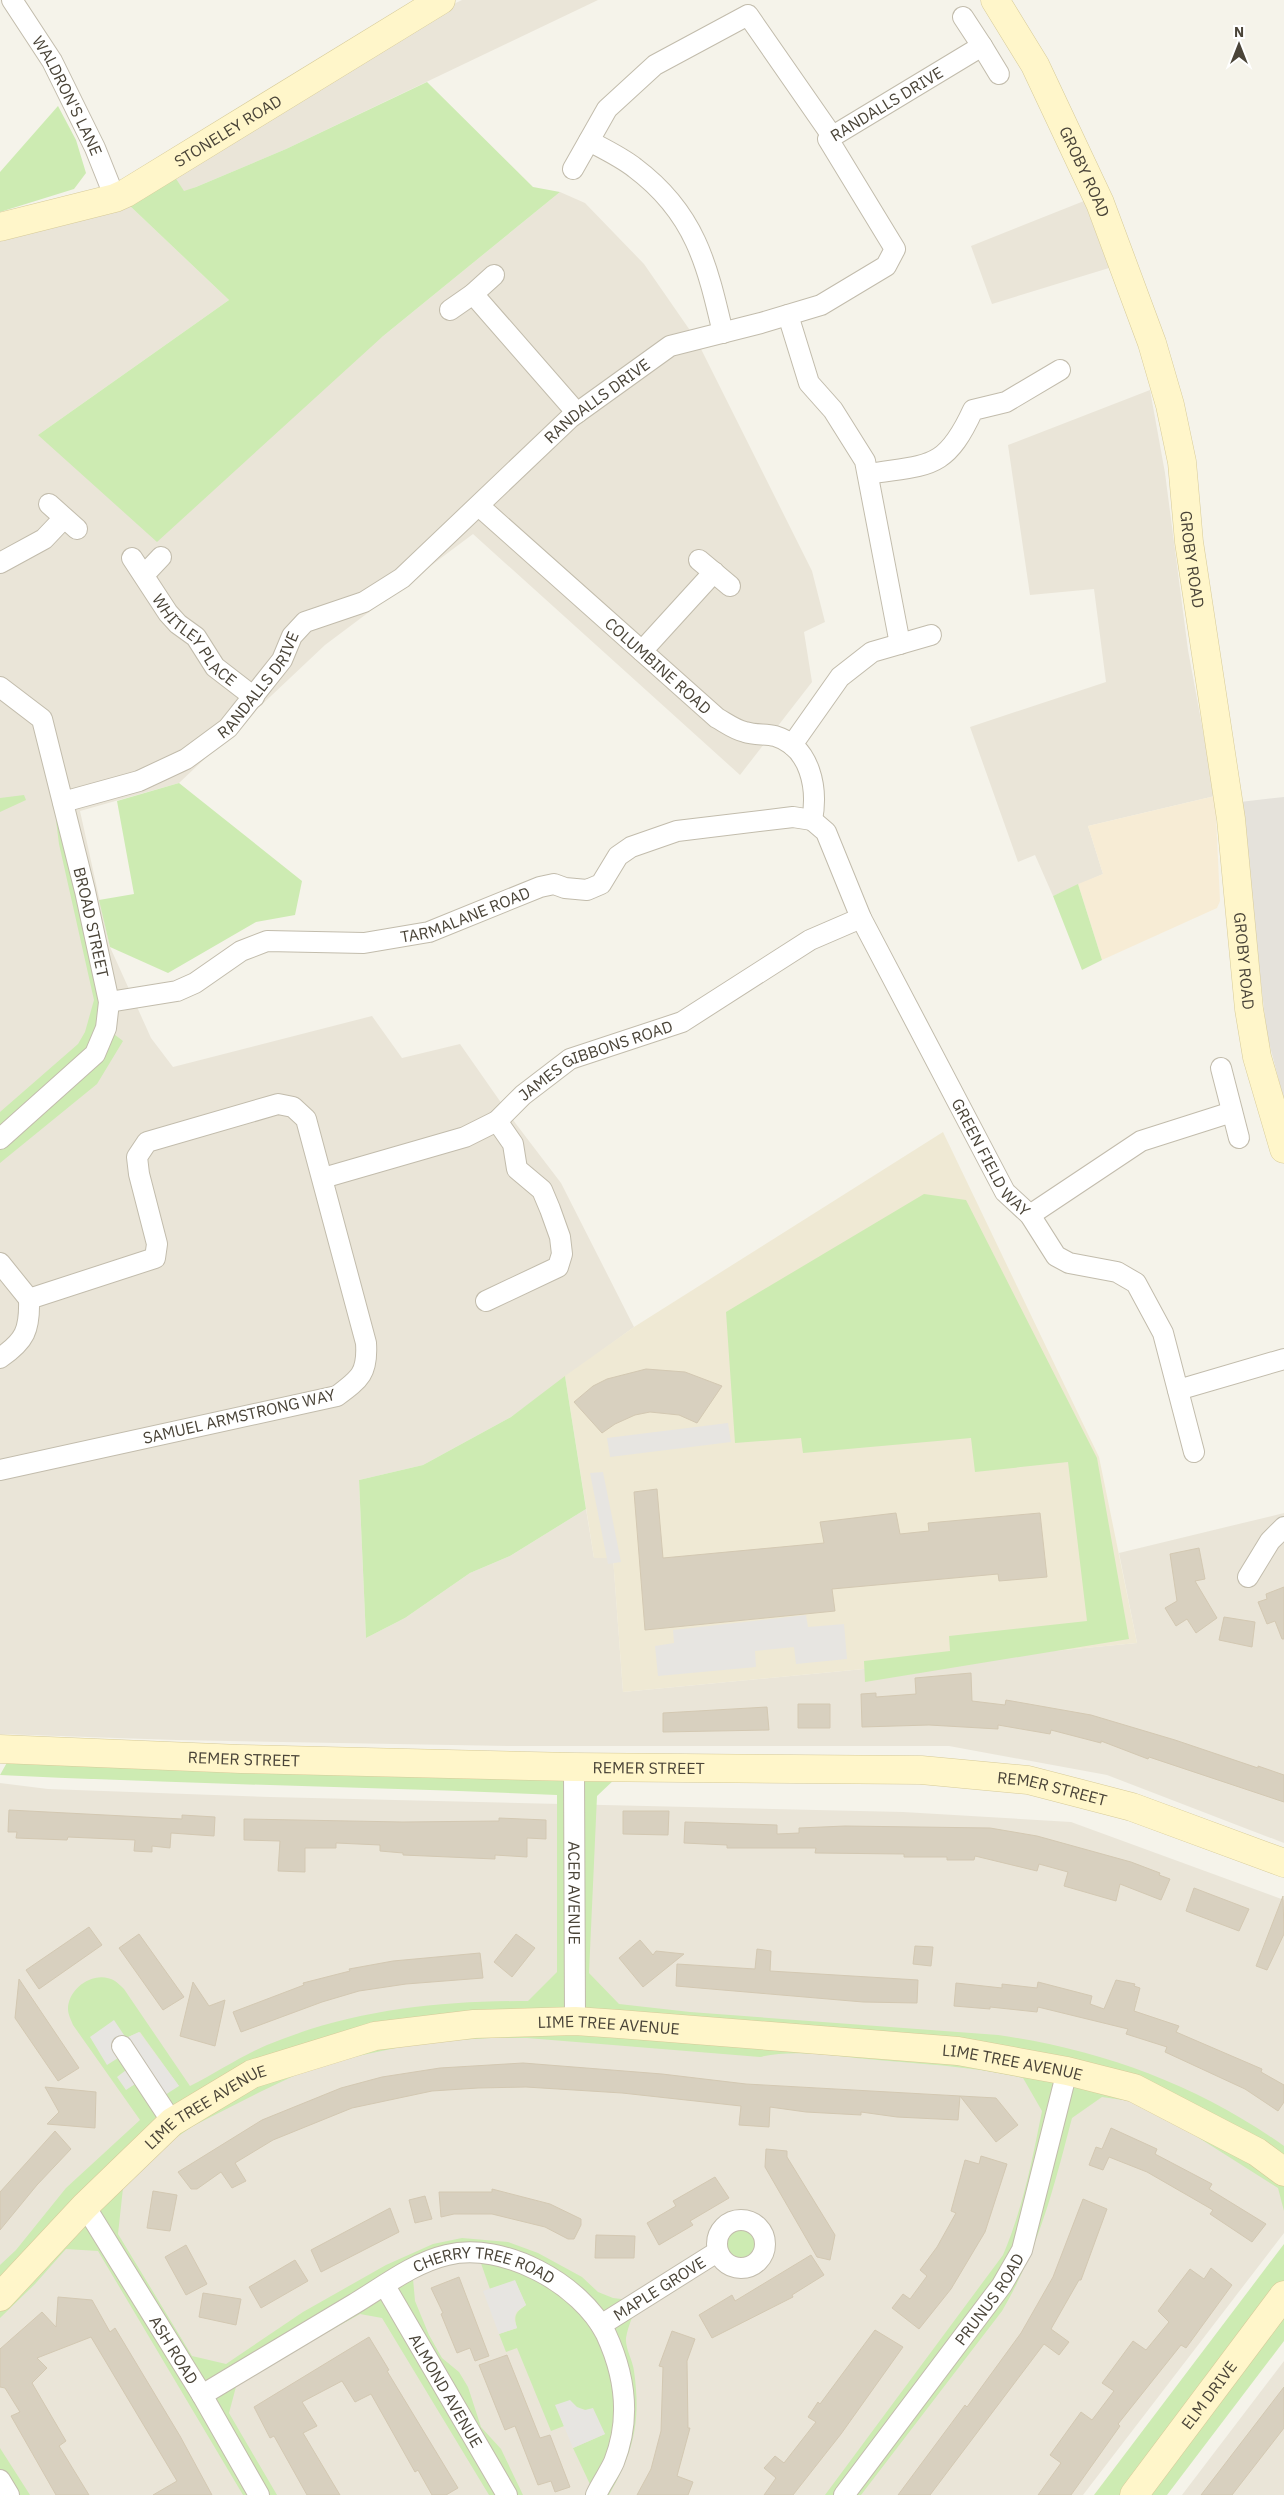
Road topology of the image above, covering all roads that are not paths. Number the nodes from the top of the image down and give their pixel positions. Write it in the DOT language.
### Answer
graph roads {
  1 [pos="12,0"];
  2 [pos="441,0"];
  3 [pos="995,0"];
  4 [pos="963,17"];
  5 [pos="982,46"];
  6 [pos="999,74"];
  7 [pos="832,136"];
  8 [pos="589,140"];
  9 [pos="573,169"];
  10 [pos="115,198"];
  11 [pos="0,227"];
  12 [pos="494,275"];
  13 [pos="473,294"];
  14 [pos="450,310"];
  15 [pos="788,315"];
  16 [pos="723,333"];
  17 [pos="1060,370"];
  18 [pos="577,413"];
  19 [pos="868,474"];
  20 [pos="49,504"];
  21 [pos="479,506"];
  22 [pos="161,557"];
  23 [pos="132,558"];
  24 [pos="0,563"];
  25 [pos="144,575"];
  26 [pos="730,586"];
  27 [pos="931,635"];
  28 [pos="900,644"];
  29 [pos="642,651"];
  30 [pos="0,687"];
  31 [pos="254,697"];
  32 [pos="792,745"];
  33 [pos="63,802"];
  34 [pos="812,820"];
  35 [pos="862,918"];
  36 [pos="109,1002"];
  37 [pos="1221,1068"];
  38 [pos="1232,1112"];
  39 [pos="497,1121"];
  40 [pos="1239,1138"];
  41 [pos="0,1139"];
  42 [pos="1284,1150"];
  43 [pos="323,1178"];
  44 [pos="1030,1214"];
  45 [pos="0,1263"];
  46 [pos="29,1299"];
  47 [pos="486,1301"];
  48 [pos="0,1358"];
  49 [pos="1284,1359"];
  50 [pos="1178,1390"];
  51 [pos="1194,1452"];
  52 [pos="0,1470"];
  53 [pos="1284,1527"];
  54 [pos="1248,1577"];
  55 [pos="0,1749"];
  56 [pos="574,1767"];
  57 [pos="1284,1863"];
  58 [pos="575,2021"];
  59 [pos="122,2046"];
  60 [pos="1068,2070"];
  61 [pos="172,2122"];
  62 [pos="1284,2172"];
  63 [pos="85,2206"];
  64 [pos="717,2252"];
  65 [pos="385,2286"];
  66 [pos="1284,2295"];
  67 [pos="0,2297"];
  68 [pos="601,2325"];
  69 [pos="202,2395"];
  70 [pos="0,2480"];
  71 [pos="9,2495"];
  72 [pos="259,2495"];
  73 [pos="507,2495"];
  74 [pos="596,2495"];
  75 [pos="844,2495"];
  76 [pos="1134,2495"];
  1 -- 10 [label="street, WALDRON'S LANE"];
  2 -- 10 [label="street, STONELEY ROAD"];
  3 -- 42 [label="street, GROBY ROAD"];
  4 -- 5 [label="street"];
  5 -- 6 [label="street"];
  5 -- 7 [label="street, RANDALLS DRIVE"];
  7 -- 8 [label="street"];
  7 -- 15 [label="street, RANDALLS DRIVE"];
  8 -- 9 [label="street"];
  8 -- 16 [label="street"];
  10 -- 11 [label="street, STONELEY ROAD"];
  12 -- 13 [label="street"];
  13 -- 14 [label="street"];
  13 -- 18 [label="street"];
  15 -- 16 [label="street, RANDALLS DRIVE"];
  15 -- 19 [label="street"];
  16 -- 18 [label="street, RANDALLS DRIVE"];
  17 -- 19 [label="street"];
  18 -- 21 [label="street, RANDALLS DRIVE"];
  19 -- 28 [label="street"];
  20 -- 24 [label="street"];
  21 -- 29 [label="street, COLUMBINE ROAD"];
  21 -- 31 [label="street, RANDALLS DRIVE"];
  22 -- 25 [label="street, WHITLEY PLACE"];
  23 -- 25 [label="street, WHITLEY PLACE"];
  25 -- 31 [label="street, WHITLEY PLACE"];
  26 -- 29 [label="street"];
  27 -- 28 [label="street"];
  28 -- 32 [label="street"];
  29 -- 32 [label="street, COLUMBINE ROAD"];
  30 -- 33 [label="street, BROAD STREET"];
  31 -- 33 [label="street, RANDALLS DRIVE"];
  32 -- 34 [label="street, COLUMBINE ROAD"];
  33 -- 36 [label="street, BROAD STREET"];
  34 -- 35 [label="street, GREEN FIELD WAY"];
  34 -- 36 [label="street, TARMALANE ROAD"];
  35 -- 39 [label="street, JAMES GIBBONS ROAD"];
  35 -- 44 [label="street, GREEN FIELD WAY"];
  36 -- 41 [label="street, BROAD STREET"];
  37 -- 38 [label="street"];
  38 -- 40 [label="street"];
  38 -- 44 [label="street"];
  39 -- 43 [label="street, JAMES GIBBONS ROAD"];
  39 -- 47 [label="street"];
  43 -- 46 [label="street, SAMUEL ARMSTRONG WAY"];
  43 -- 52 [label="street, SAMUEL ARMSTRONG WAY"];
  44 -- 50 [label="street, GREEN FIELD WAY"];
  45 -- 46 [label="street"];
  46 -- 48 [label="street"];
  49 -- 50 [label="street"];
  50 -- 51 [label="street, GREEN FIELD WAY"];
  53 -- 54 [label="street"];
  55 -- 56 [label="street, REMER STREET"];
  56 -- 57 [label="street, REMER STREET"];
  56 -- 58 [label="street, ACER AVENUE"];
  58 -- 60 [label="street, LIME TREE AVENUE"];
  58 -- 61 [label="street, LIME TREE AVENUE"];
  59 -- 61 [label="street"];
  60 -- 62 [label="street, LIME TREE AVENUE"];
  60 -- 75 [label="street, PRUNUS ROAD"];
  61 -- 63 [label="street, LIME TREE AVENUE"];
  63 -- 67 [label="street, LIME TREE AVENUE"];
  63 -- 69 [label="street, ASH ROAD"];
  64 -- 68 [label="street, MAPLE GROVE"];
  65 -- 68 [label="street, CHERRY TREE ROAD"];
  65 -- 69 [label="street, CHERRY TREE ROAD"];
  65 -- 73 [label="street, ALMOND AVENUE"];
  66 -- 76 [label="street, ELM DRIVE"];
  68 -- 74 [label="street, CHERRY TREE ROAD"];
  69 -- 72 [label="street, ASH ROAD"];
  70 -- 71 [label="street"];
}
